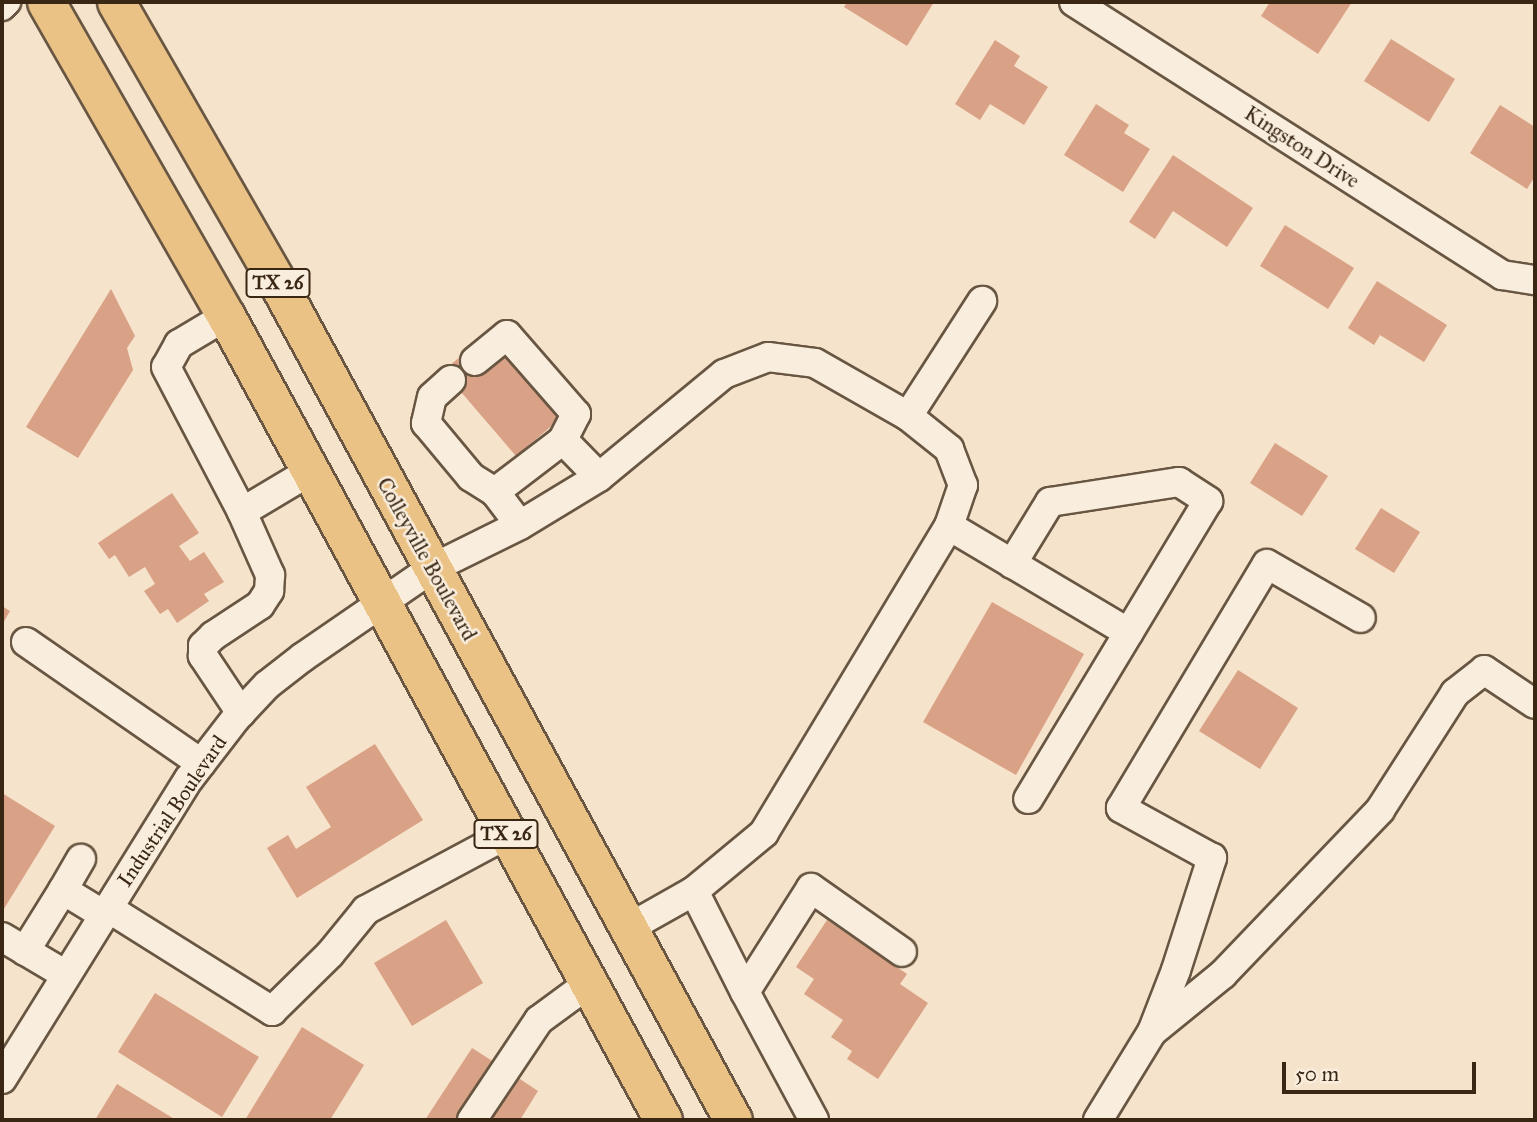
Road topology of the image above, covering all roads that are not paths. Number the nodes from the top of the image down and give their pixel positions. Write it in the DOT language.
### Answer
graph roads {
  1 [pos="6,2"];
  2 [pos="46,2"];
  3 [pos="116,2"];
  4 [pos="1074,2"];
  5 [pos="2,6"];
  6 [pos="1535,280"];
  7 [pos="982,301"];
  8 [pos="226,316"];
  9 [pos="475,361"];
  10 [pos="452,380"];
  11 [pos="908,416"];
  12 [pos="562,440"];
  13 [pos="309,472"];
  14 [pos="599,477"];
  15 [pos="495,492"];
  16 [pos="242,512"];
  17 [pos="520,525"];
  18 [pos="949,526"];
  19 [pos="1012,564"];
  20 [pos="431,569"];
  21 [pos="383,603"];
  22 [pos="1360,618"];
  23 [pos="1129,633"];
  24 [pos="26,642"];
  25 [pos="1535,704"];
  26 [pos="241,713"];
  27 [pos="201,763"];
  28 [pos="1028,799"];
  29 [pos="506,835"];
  30 [pos="81,859"];
  31 [pos="63,890"];
  32 [pos="694,891"];
  33 [pos="106,912"];
  34 [pos="630,926"];
  35 [pos="13,944"];
  36 [pos="902,951"];
  37 [pos="66,975"];
  38 [pos="589,984"];
  39 [pos="745,992"];
  40 [pos="1152,1032"];
  41 [pos="5,1068"];
  42 [pos="472,1120"];
  43 [pos="663,1120"];
  44 [pos="733,1120"];
  45 [pos="814,1120"];
  46 [pos="1098,1120"];
  1 -- 5 [label="street"];
  2 -- 8 [label="main road, TX 26"];
  3 -- 20 [label="main road, Colleyville Boulevard / TX 26"];
  4 -- 6 [label="street, Kingston Drive"];
  7 -- 11 [label="street"];
  8 -- 13 [label="main road, TX 26"];
  8 -- 16 [label="street"];
  9 -- 12 [label="street"];
  10 -- 15 [label="street"];
  11 -- 14 [label="street, Industrial Boulevard"];
  11 -- 18 [label="street, Industrial Boulevard"];
  12 -- 14 [label="street"];
  12 -- 15 [label="street"];
  13 -- 16 [label="street"];
  13 -- 21 [label="main road, TX 26"];
  14 -- 17 [label="street, Industrial Boulevard"];
  15 -- 17 [label="street"];
  16 -- 26 [label="street"];
  17 -- 20 [label="street, Industrial Boulevard"];
  18 -- 19 [label="street"];
  18 -- 32 [label="street, Industrial Boulevard"];
  19 -- 23 [label="street"];
  19 -- 23 [label="street"];
  20 -- 21 [label="street, Industrial Boulevard"];
  20 -- 34 [label="main road, Colleyville Boulevard / TX 26"];
  21 -- 26 [label="street, Industrial Boulevard"];
  21 -- 29 [label="main road, TX 26"];
  22 -- 40 [label="street"];
  23 -- 28 [label="street"];
  24 -- 27 [label="street"];
  25 -- 40 [label="street"];
  26 -- 27 [label="street, Industrial Boulevard"];
  27 -- 33 [label="street, Industrial Boulevard"];
  29 -- 33 [label="street"];
  29 -- 38 [label="main road, TX 26"];
  30 -- 31 [label="street"];
  31 -- 33 [label="street"];
  31 -- 35 [label="street"];
  32 -- 34 [label="street, Industrial Boulevard"];
  32 -- 39 [label="street"];
  33 -- 37 [label="street, Industrial Boulevard"];
  34 -- 44 [label="main road, Colleyville Boulevard / TX 26"];
  35 -- 37 [label="street"];
  36 -- 39 [label="street"];
  37 -- 41 [label="street, Industrial Boulevard"];
  38 -- 42 [label="street"];
  38 -- 43 [label="main road, TX 26"];
  39 -- 45 [label="street"];
  40 -- 46 [label="street"];
}
